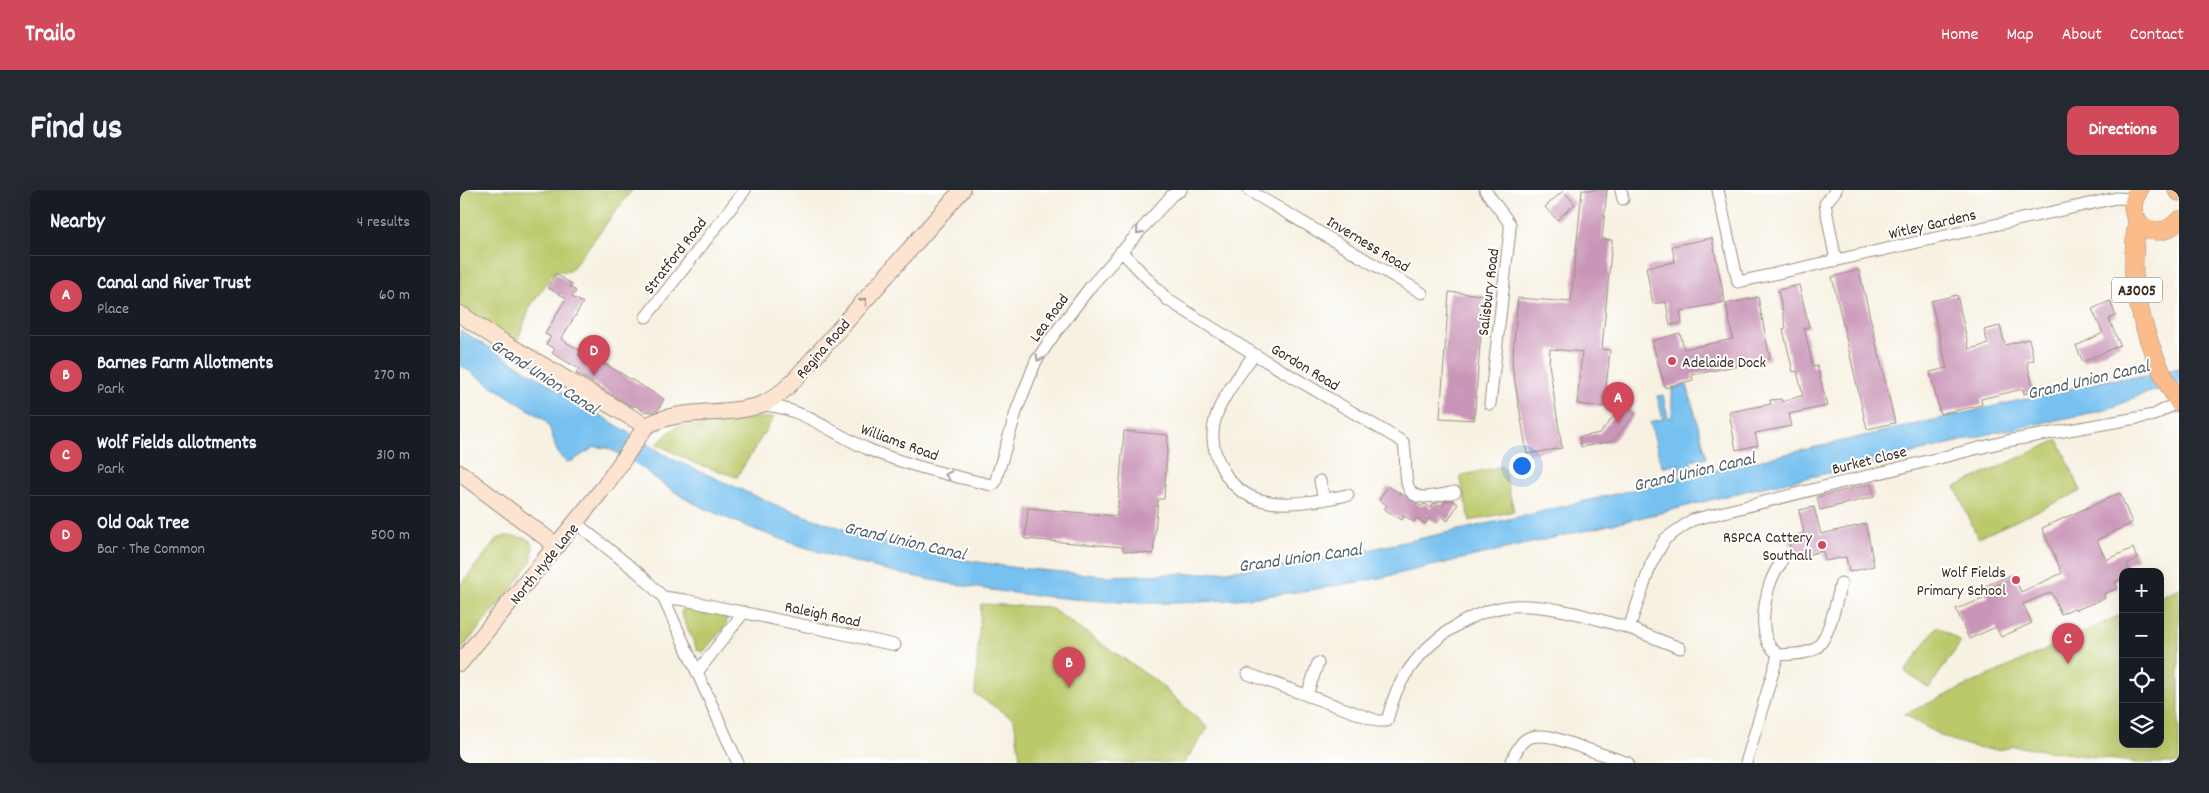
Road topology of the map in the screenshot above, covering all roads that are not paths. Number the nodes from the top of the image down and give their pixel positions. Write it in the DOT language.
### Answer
graph roads {
  1 [pos="745,190"];
  2 [pos="962,190"];
  3 [pos="1248,190"];
  4 [pos="1718,190"];
  5 [pos="1836,190"];
  6 [pos="1485,191"];
  7 [pos="1173,192"];
  8 [pos="2136,195"];
  9 [pos="2137,220"];
  10 [pos="2177,228"];
  11 [pos="1121,251"];
  12 [pos="1836,261"];
  13 [pos="1422,293"];
  14 [pos="460,314"];
  15 [pos="646,317"];
  16 [pos="1254,354"];
  17 [pos="797,377"];
  18 [pos="2177,400"];
  19 [pos="1490,404"];
  20 [pos="760,405"];
  21 [pos="799,413"];
  22 [pos="643,431"];
  23 [pos="460,473"];
  24 [pos="1320,481"];
  25 [pos="995,483"];
  26 [pos="1455,492"];
  27 [pos="1348,495"];
  28 [pos="1324,500"];
  29 [pos="576,523"];
  30 [pos="557,546"];
  31 [pos="1781,563"];
  32 [pos="1841,583"];
  33 [pos="663,597"];
  34 [pos="744,612"];
  35 [pos="1629,628"];
  36 [pos="895,645"];
  37 [pos="1680,648"];
  38 [pos="1778,655"];
  39 [pos="460,663"];
  40 [pos="1318,663"];
  41 [pos="698,671"];
  42 [pos="1248,674"];
  43 [pos="1307,695"];
  44 [pos="738,763"];
  45 [pos="1511,763"];
  46 [pos="1628,763"];
  47 [pos="1746,763"];
  1 -- 15 [label="street, Stratford Road"];
  17 -- 2 [label="street, Regina Road, one-way"];
  3 -- 13 [label="street, Inverness Road"];
  4 -- 12 [label="street, Witley Gardens"];
  5 -- 12 [label="street"];
  6 -- 19 [label="street, Salisbury Road"];
  7 -- 11 [label="street, Lea Road, one-way"];
  8 -- 9 [label="main road, A3005"];
  8 -- 12 [label="street, Witley Gardens"];
  9 -- 10 [label="main road"];
  9 -- 18 [label="main road, A3005"];
  11 -- 16 [label="street, Gordon Road"];
  11 -- 25 [label="street, Lea Road, one-way"];
  14 -- 22 [label="street"];
  16 -- 26 [label="street, Gordon Road"];
  16 -- 28 [label="street"];
  17 -- 20 [label="street, Regina Road"];
  17 -- 21 [label="street"];
  18 -- 35 [label="street, Burket Close"];
  20 -- 21 [label="street, Williams Road"];
  20 -- 22 [label="street, Regina Road"];
  25 -- 21 [label="street, Williams Road, one-way"];
  22 -- 29 [label="street, North Hyde Lane"];
  23 -- 30 [label="street"];
  24 -- 28 [label="street"];
  27 -- 28 [label="street"];
  29 -- 30 [label="street, North Hyde Lane"];
  29 -- 33 [label="street"];
  30 -- 39 [label="street, North Hyde Lane"];
  31 -- 38 [label="street"];
  32 -- 38 [label="street"];
  33 -- 34 [label="street, Raleigh Road"];
  33 -- 41 [label="street"];
  34 -- 36 [label="street, Raleigh Road"];
  34 -- 41 [label="street"];
  35 -- 37 [label="street"];
  35 -- 43 [label="street"];
  38 -- 47 [label="street"];
  40 -- 43 [label="street"];
  41 -- 44 [label="street"];
  42 -- 43 [label="street"];
  45 -- 46 [label="street"];
}
